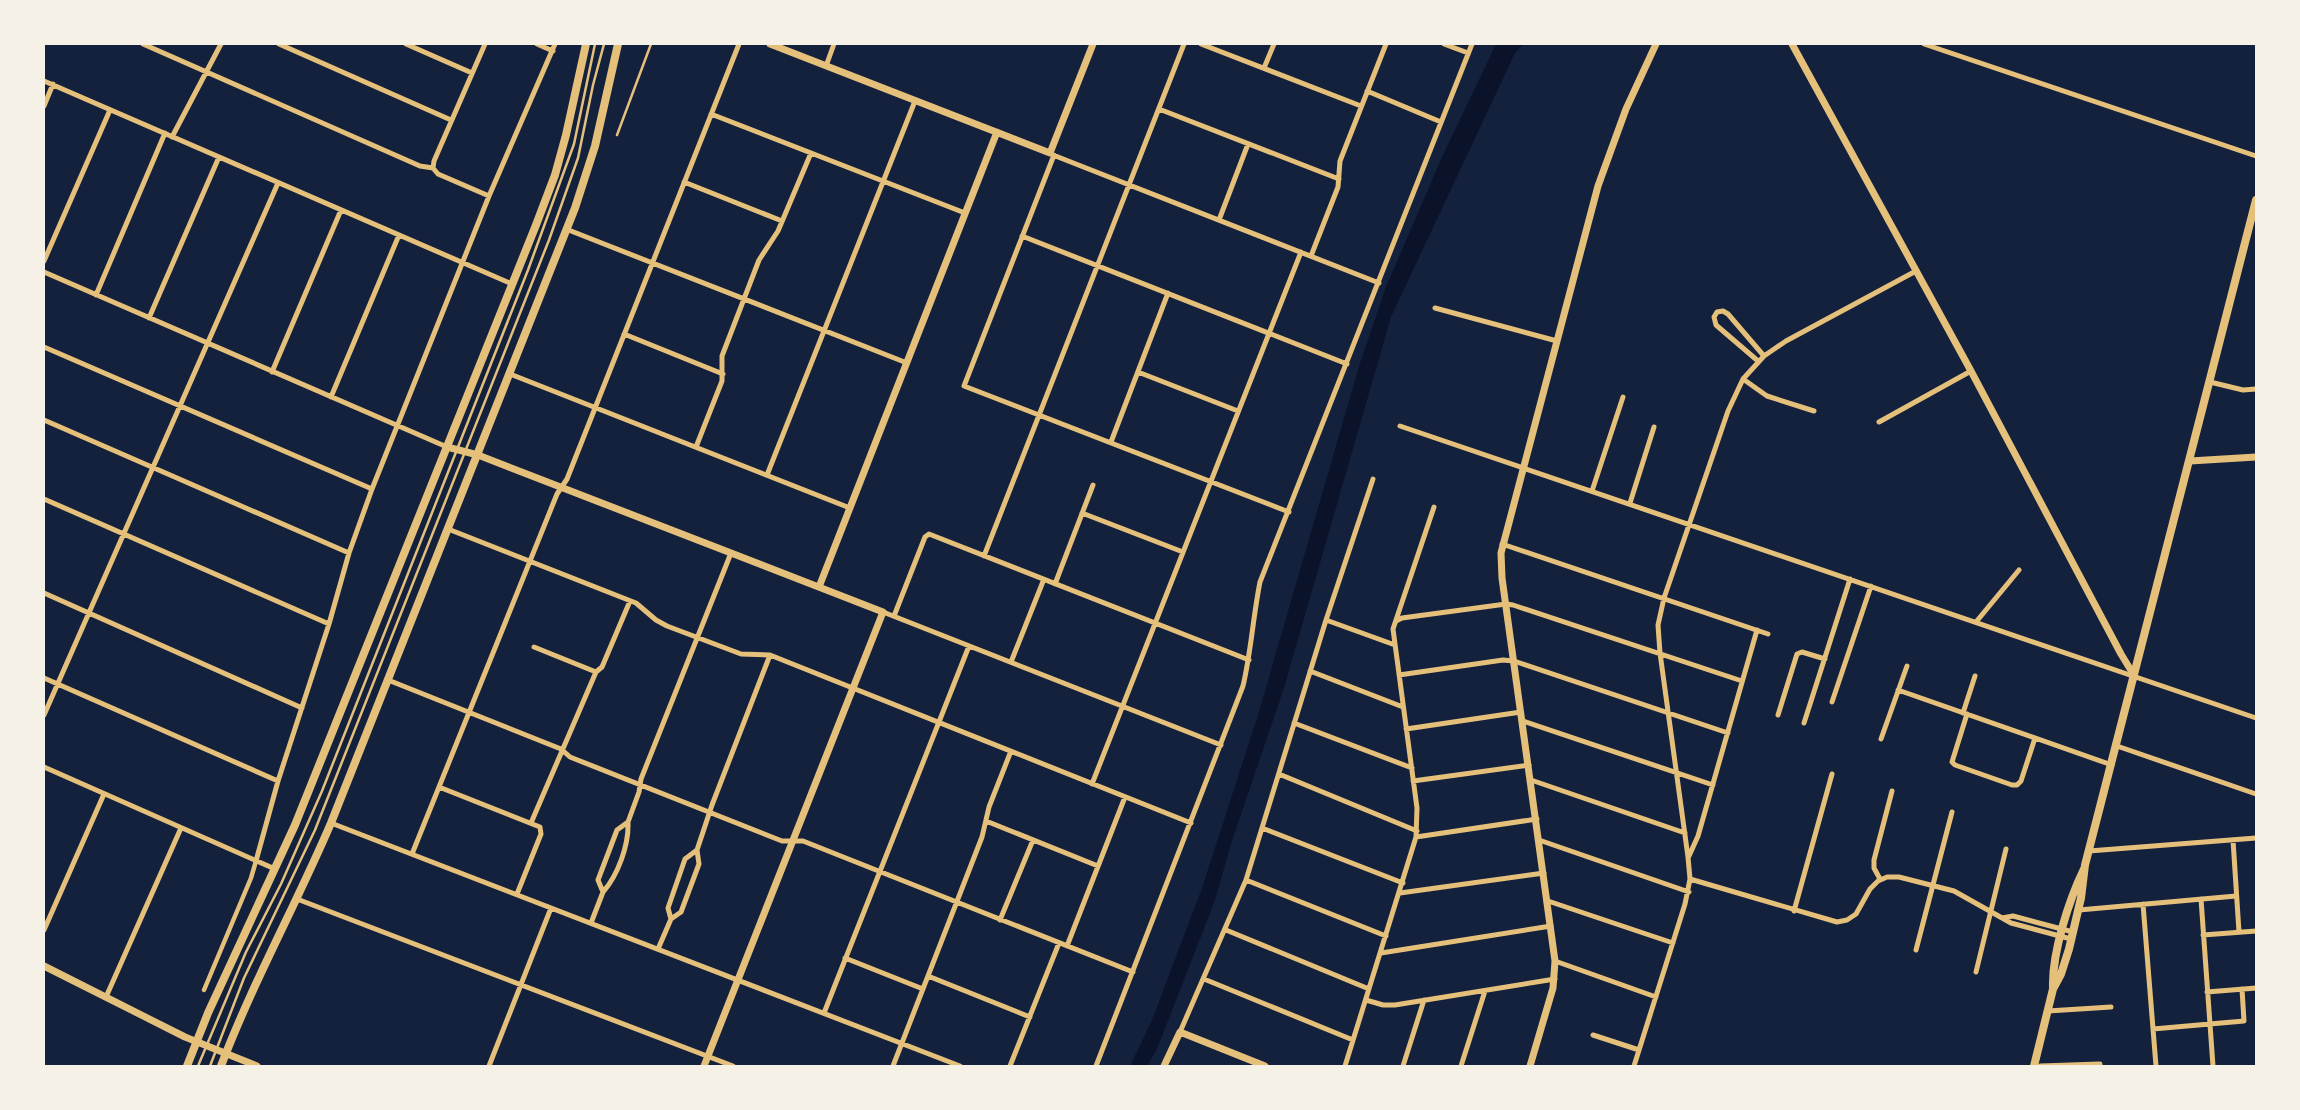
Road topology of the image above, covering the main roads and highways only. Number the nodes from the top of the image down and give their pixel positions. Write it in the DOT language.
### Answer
graph roads {
  1 [pos="586,44"];
  2 [pos="618,44"];
  3 [pos="2256,200"];
  4 [pos="2085,865"];
  5 [pos="2053,989"];
  6 [pos="187,1066"];
  7 [pos="222,1066"];
  8 [pos="2034,1066"];
  1 -- 6 [label="main road"];
  2 -- 7 [label="main road"];
  3 -- 4 [label="main road"];
  4 -- 5 [label="main road"];
  4 -- 5 [label="main road"];
  5 -- 8 [label="main road"];
}
